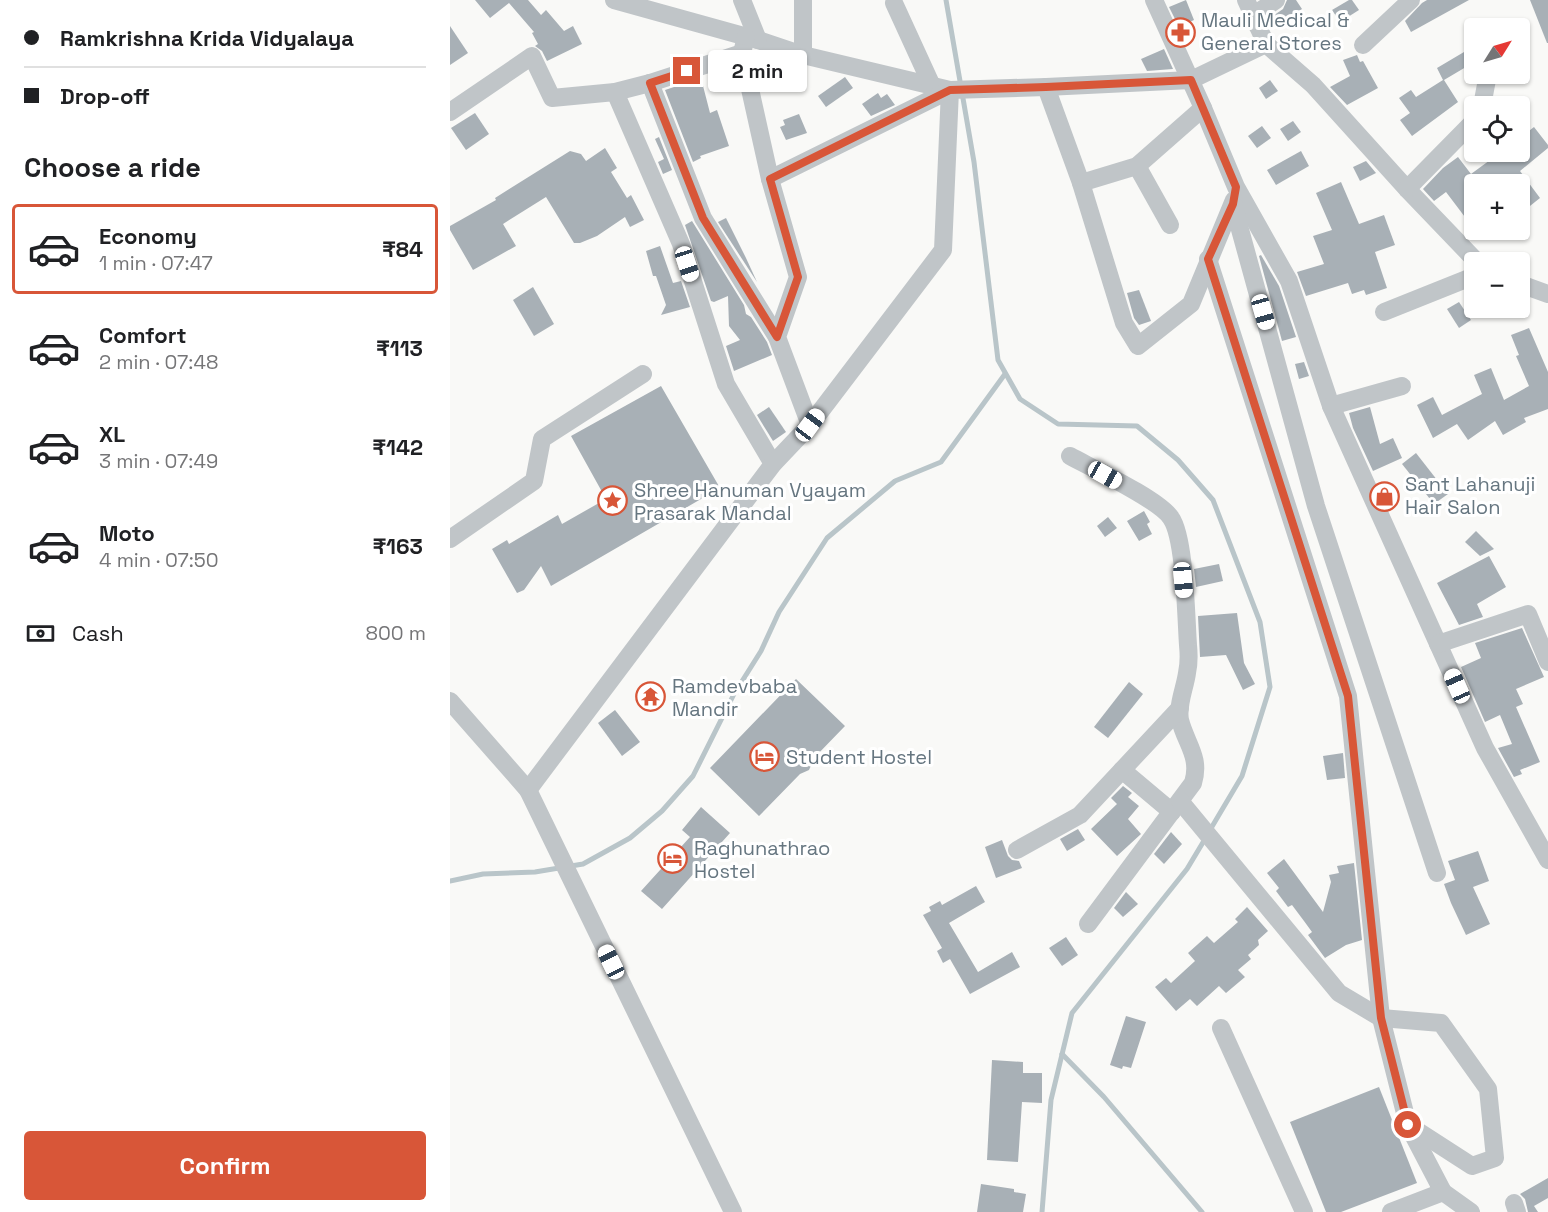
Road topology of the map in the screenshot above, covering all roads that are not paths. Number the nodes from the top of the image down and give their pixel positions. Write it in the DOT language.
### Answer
graph roads {
  1 [pos="614,0"];
  2 [pos="742,0"];
  3 [pos="803,0"];
  4 [pos="1154,0"];
  5 [pos="1246,0"];
  6 [pos="1276,0"];
  7 [pos="1411,0"];
  8 [pos="894,3"];
  9 [pos="1257,25"];
  10 [pos="748,43"];
  11 [pos="1266,44"];
  12 [pos="1363,45"];
  13 [pos="803,55"];
  14 [pos="1191,80"];
  15 [pos="650,83"];
  16 [pos="1046,87"];
  17 [pos="946,88"];
  18 [pos="615,92"];
  19 [pos="1203,108"];
  20 [pos="450,112"];
  21 [pos="1464,131"];
  22 [pos="1137,166"];
  23 [pos="770,179"];
  24 [pos="1081,183"];
  25 [pos="1407,189"];
  26 [pos="1235,196"];
  27 [pos="1170,225"];
  28 [pos="1467,252"];
  29 [pos="1208,259"];
  30 [pos="1464,280"];
  31 [pos="1530,288"];
  32 [pos="1548,294"];
  33 [pos="1384,312"];
  34 [pos="777,337"];
  35 [pos="643,374"];
  36 [pos="1402,386"];
  37 [pos="1331,406"];
  38 [pos="810,425"];
  39 [pos="1070,456"];
  40 [pos="773,464"];
  41 [pos="450,540"];
  42 [pos="1438,644"];
  43 [pos="1548,662"];
  44 [pos="450,701"];
  45 [pos="1180,708"];
  46 [pos="1122,770"];
  47 [pos="528,790"];
  48 [pos="1181,808"];
  49 [pos="1017,850"];
  50 [pos="1548,860"];
  51 [pos="1437,873"];
  52 [pos="1088,924"];
  53 [pos="1381,1018"];
  54 [pos="1221,1028"];
  55 [pos="1408,1125"];
  56 [pos="1443,1192"];
  57 [pos="734,1212"];
  58 [pos="1304,1212"];
  59 [pos="1391,1212"];
  60 [pos="1471,1212"];
  1 -- 10 [label="street"];
  2 -- 10 [label="street"];
  3 -- 13 [label="street"];
  4 -- 14 [label="street"];
  5 -- 9 [label="street"];
  6 -- 9 [label="street"];
  7 -- 12 [label="street"];
  8 -- 17 [label="street"];
  9 -- 11 [label="street"];
  10 -- 13 [label="street"];
  10 -- 15 [label="street"];
  10 -- 23 [label="street"];
  11 -- 14 [label="street"];
  11 -- 25 [label="street"];
  13 -- 17 [label="street"];
  14 -- 16 [label="street"];
  14 -- 19 [label="street"];
  15 -- 18 [label="street"];
  15 -- 34 [label="street"];
  16 -- 17 [label="street"];
  16 -- 24 [label="street"];
  17 -- 23 [label="street"];
  17 -- 38 [label="street"];
  18 -- 20 [label="street"];
  18 -- 40 [label="street"];
  19 -- 22 [label="street"];
  19 -- 26 [label="street"];
  21 -- 25 [label="street"];
  22 -- 24 [label="street"];
  22 -- 27 [label="street"];
  23 -- 34 [label="street"];
  24 -- 29 [label="street"];
  25 -- 28 [label="street"];
  26 -- 29 [label="street"];
  26 -- 37 [label="street"];
  26 -- 51 [label="street"];
  29 -- 53 [label="street"];
  30 -- 33 [label="street"];
  31 -- 32 [label="street"];
  34 -- 38 [label="street"];
  35 -- 41 [label="street"];
  36 -- 37 [label="street"];
  37 -- 42 [label="street"];
  38 -- 40 [label="street"];
  39 -- 45 [label="street"];
  40 -- 47 [label="street"];
  42 -- 43 [label="street"];
  42 -- 50 [label="street"];
  44 -- 47 [label="street"];
  45 -- 46 [label="street"];
  45 -- 48 [label="street"];
  46 -- 48 [label="street"];
  46 -- 49 [label="street"];
  47 -- 57 [label="street"];
  48 -- 52 [label="street"];
  48 -- 53 [label="street"];
  53 -- 55 [label="street"];
  53 -- 55 [label="street"];
  54 -- 58 [label="street"];
  55 -- 56 [label="street"];
  56 -- 59 [label="street"];
  56 -- 60 [label="street"];
}
